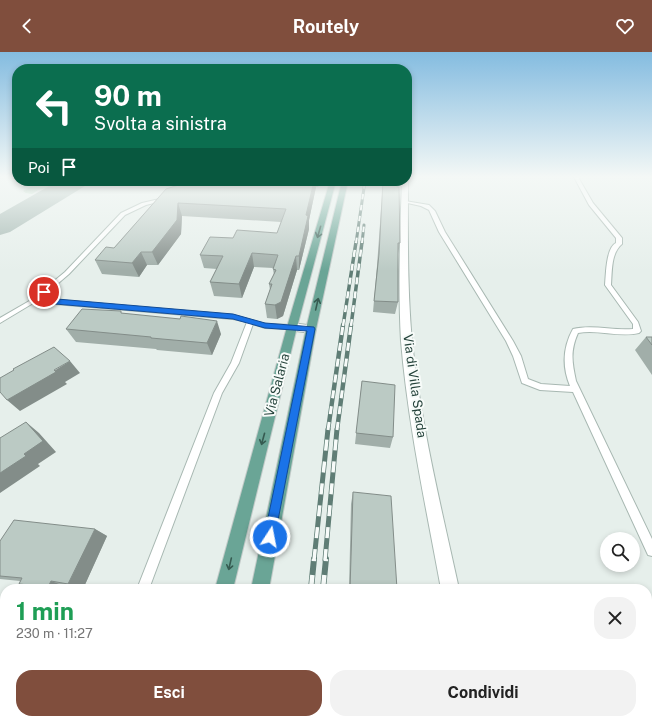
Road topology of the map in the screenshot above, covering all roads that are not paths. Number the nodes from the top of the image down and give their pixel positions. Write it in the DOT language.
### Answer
graph roads {
  1 [pos="135,208"];
  2 [pos="325,208"];
  3 [pos="339,208"];
  4 [pos="405,208"];
  5 [pos="430,208"];
  6 [pos="595,208"];
  7 [pos="44,292"];
  8 [pos="0,321"];
  9 [pos="251,322"];
  10 [pos="292,327"];
  11 [pos="311,329"];
  12 [pos="575,388"];
  13 [pos="652,551"];
  14 [pos="145,584"];
  15 [pos="225,584"];
  16 [pos="261,584"];
  17 [pos="449,584"];
  1 -- 7 [label="lane"];
  2 -- 10 [label="main road, Via Salaria, one-way"];
  11 -- 3 [label="main road, Via Salaria, one-way"];
  4 -- 17 [label="street, Via di Villa Spada"];
  5 -- 12 [label="lane"];
  6 -- 12 [label="lane"];
  7 -- 8 [label="lane"];
  7 -- 9 [label="lane"];
  9 -- 10 [label="lane"];
  9 -- 14 [label="lane"];
  10 -- 11 [label="street"];
  10 -- 15 [label="main road, Via Salaria, one-way"];
  11 -- 16 [label="main road, Via Salaria"];
  12 -- 13 [label="lane"];
}
